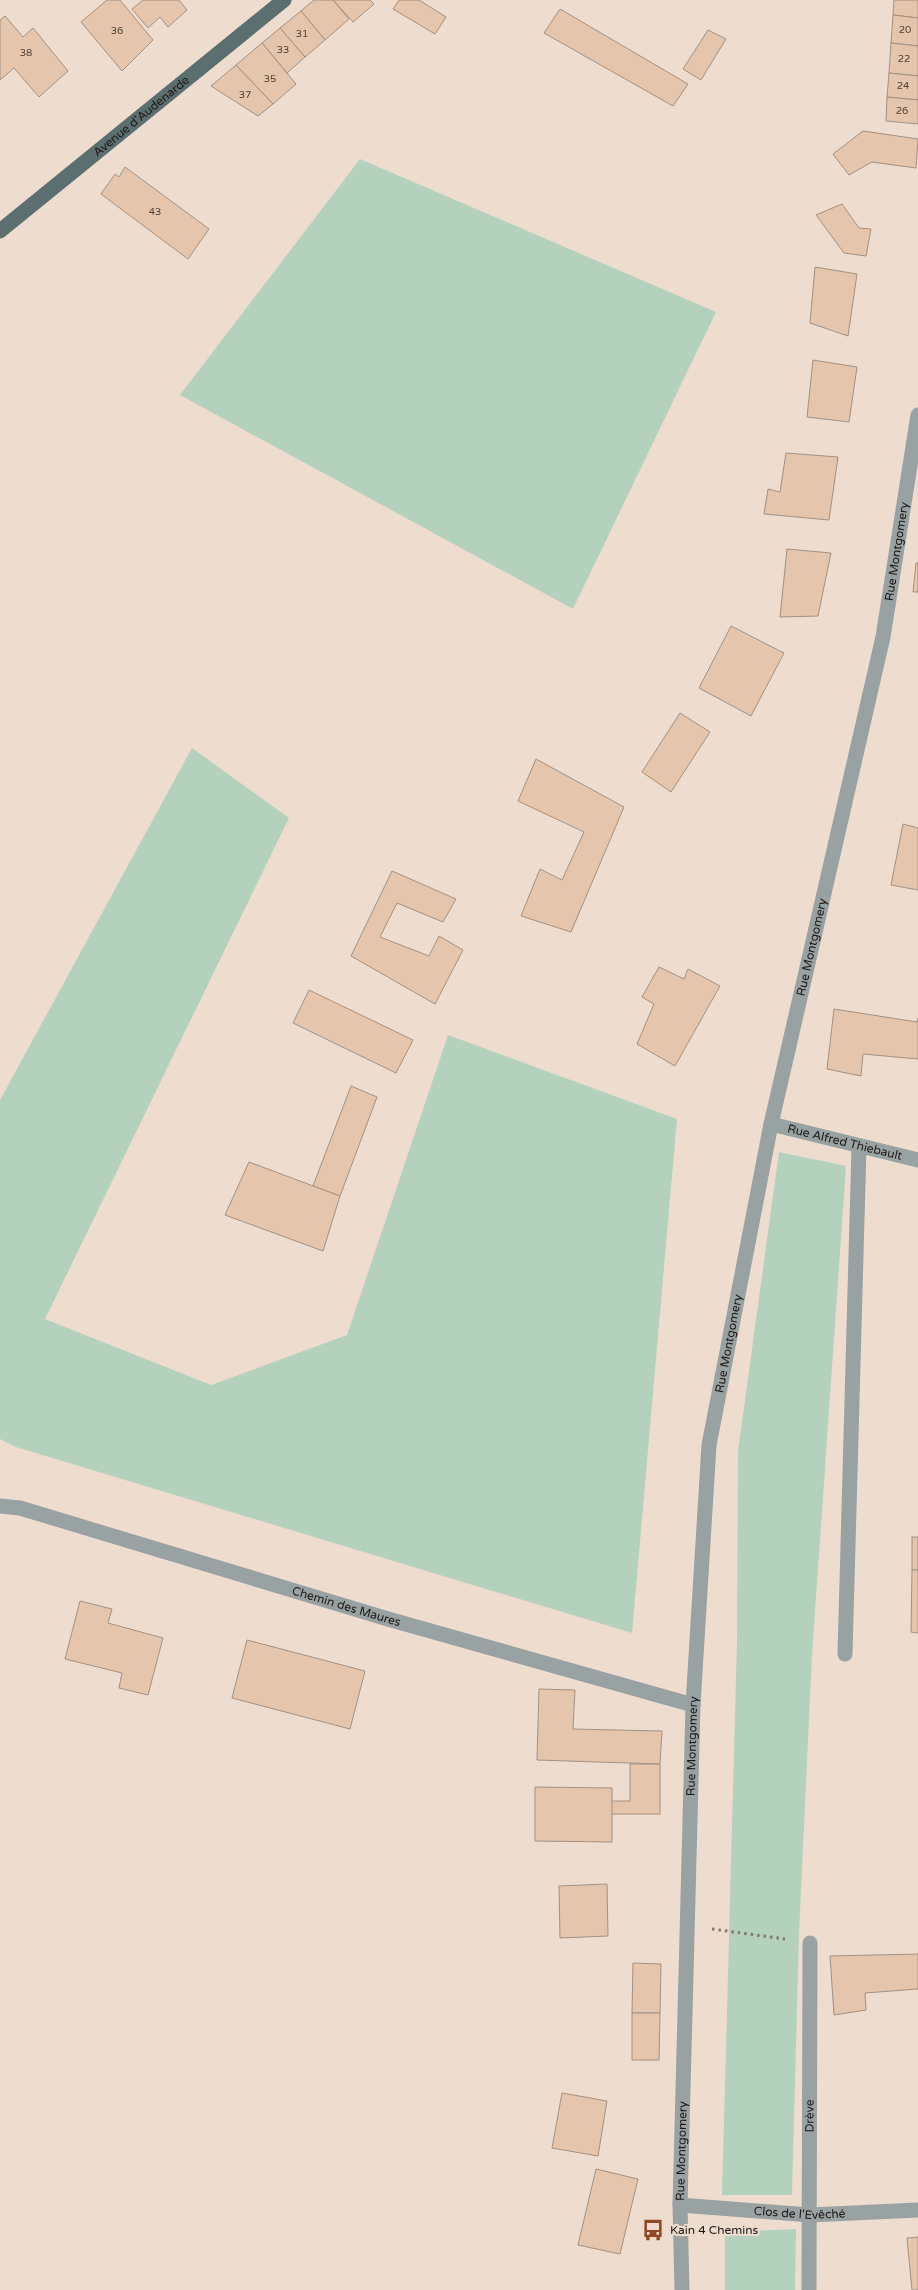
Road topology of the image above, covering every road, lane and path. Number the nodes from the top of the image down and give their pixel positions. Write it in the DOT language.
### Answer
graph roads {
  1 [pos="284,0"];
  2 [pos="0,231"];
  3 [pos="918,415"];
  4 [pos="771,1124"];
  5 [pos="859,1147"];
  6 [pos="918,1160"];
  7 [pos="0,1506"];
  8 [pos="845,1654"];
  9 [pos="693,1705"];
  10 [pos="688,1925"];
  11 [pos="810,1943"];
  12 [pos="680,2205"];
  13 [pos="918,2210"];
  14 [pos="810,2215"];
  15 [pos="682,2290"];
  16 [pos="809,2290"];
  1 -- 2 [label="main road, Avenue d'Audenarde"];
  3 -- 4 [label="street, Rue Montgomery"];
  4 -- 5 [label="street, Rue Alfred Thiebault"];
  4 -- 9 [label="street, Rue Montgomery"];
  5 -- 6 [label="street, Rue Alfred Thiebault"];
  5 -- 8 [label="street"];
  7 -- 9 [label="street, Chemin des Maures"];
  9 -- 10 [label="street, Rue Montgomery"];
  10 -- 11 [label="path"];
  10 -- 12 [label="street, Rue Montgomery"];
  11 -- 14 [label="street, Drève"];
  12 -- 14 [label="street, Clos de l'Evêché"];
  12 -- 15 [label="street, Rue Montgomery"];
  13 -- 14 [label="street, Clos de l'Evêché"];
  14 -- 16 [label="street, Drève"];
}
